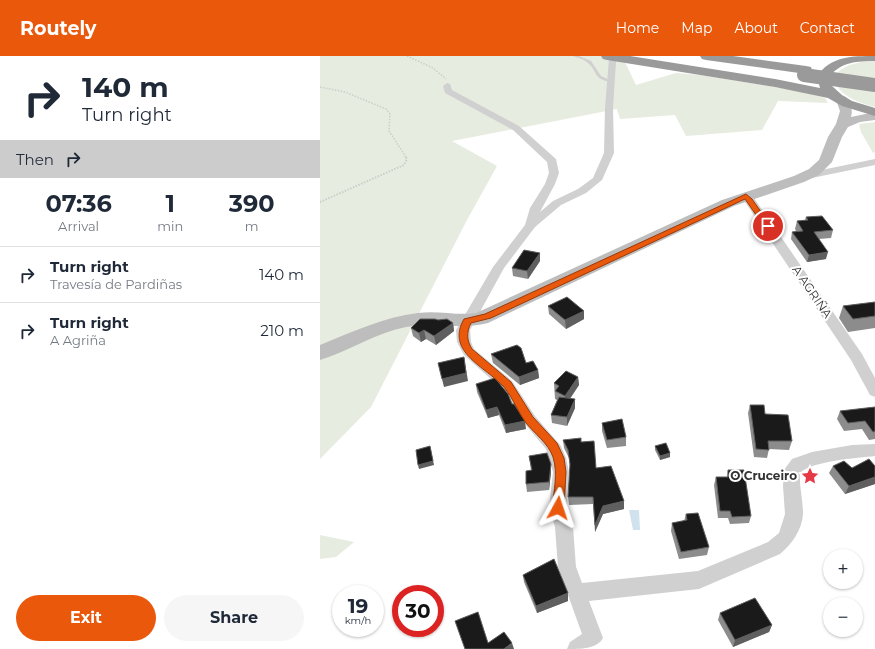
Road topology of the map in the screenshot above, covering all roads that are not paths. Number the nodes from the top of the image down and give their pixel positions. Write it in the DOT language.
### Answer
graph roads {
  1 [pos="575,56"];
  2 [pos="667,56"];
  3 [pos="706,56"];
  4 [pos="788,56"];
  5 [pos="857,57"];
  6 [pos="875,57"];
  7 [pos="610,59"];
  8 [pos="823,60"];
  9 [pos="839,62"];
  10 [pos="806,68"];
  11 [pos="875,79"];
  12 [pos="610,82"];
  13 [pos="875,85"];
  14 [pos="447,86"];
  15 [pos="838,98"];
  16 [pos="875,112"];
  17 [pos="875,116"];
  18 [pos="843,124"];
  19 [pos="875,162"];
  20 [pos="807,176"];
  21 [pos="746,196"];
  22 [pos="531,225"];
  23 [pos="467,321"];
  24 [pos="320,353"];
  25 [pos="875,391"];
  26 [pos="875,450"];
  27 [pos="576,593"];
  28 [pos="577,649"];
  1 -- 12 [label="lane"];
  2 -- 10 [label="highway"];
  3 -- 10 [label="highway"];
  4 -- 10 [label="highway"];
  5 -- 6 [label="highway"];
  5 -- 9 [label="highway"];
  7 -- 12 [label="street"];
  7 -- 15 [label="highway"];
  8 -- 9 [label="highway"];
  9 -- 15 [label="highway"];
  10 -- 11 [label="highway"];
  10 -- 13 [label="highway, bridge"];
  12 -- 22 [label="street"];
  14 -- 22 [label="street"];
  15 -- 16 [label="highway"];
  15 -- 18 [label="street"];
  17 -- 18 [label="street"];
  18 -- 20 [label="street"];
  19 -- 20 [label="street"];
  20 -- 21 [label="street"];
  21 -- 23 [label="street"];
  21 -- 25 [label="street, A AGRIÑA"];
  22 -- 23 [label="street"];
  23 -- 24 [label="street"];
  23 -- 27 [label="street"];
  26 -- 27 [label="street"];
  27 -- 28 [label="street"];
}
